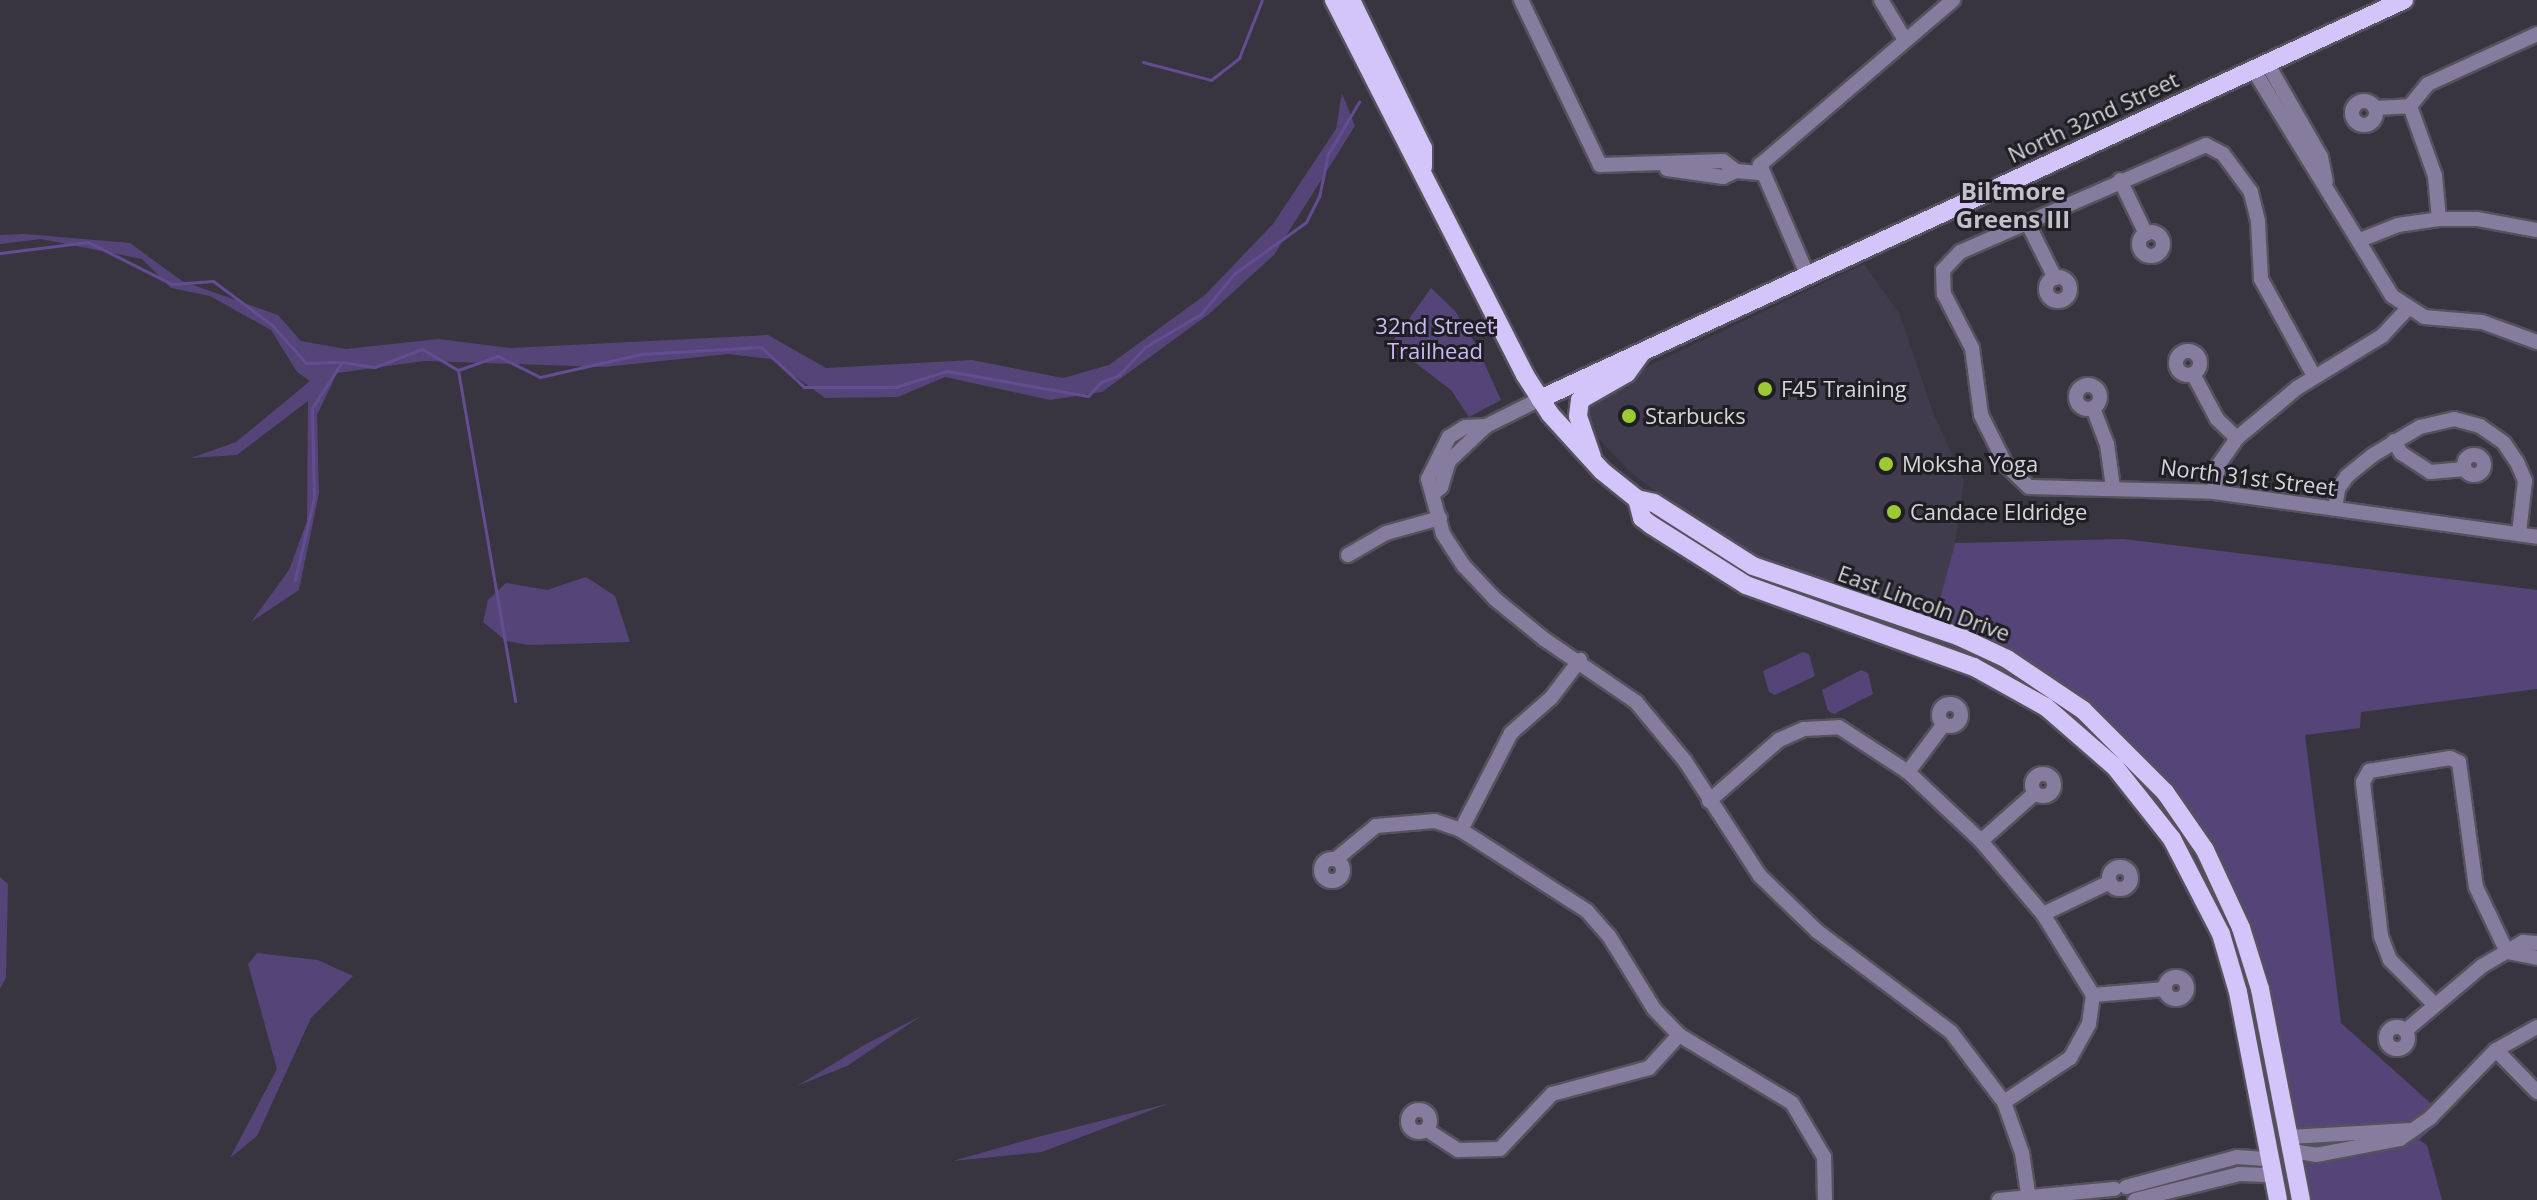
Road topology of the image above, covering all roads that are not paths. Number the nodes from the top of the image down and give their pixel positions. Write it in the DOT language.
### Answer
graph roads {
  1 [pos="1334,0"];
  2 [pos="1351,0"];
  3 [pos="1521,0"];
  4 [pos="1881,0"];
  5 [pos="1953,0"];
  6 [pos="2404,0"];
  7 [pos="2537,34"];
  8 [pos="1905,40"];
  9 [pos="2260,66"];
  10 [pos="2410,106"];
  11 [pos="2375,108"];
  12 [pos="1423,167"];
  13 [pos="1759,173"];
  14 [pos="2120,180"];
  15 [pos="2439,219"];
  16 [pos="2027,222"];
  17 [pos="2537,230"];
  18 [pos="2146,234"];
  19 [pos="2360,240"];
  20 [pos="1807,274"];
  21 [pos="2055,278"];
  22 [pos="2407,309"];
  23 [pos="2537,342"];
  24 [pos="1644,349"];
  25 [pos="2193,374"];
  26 [pos="2314,376"];
  27 [pos="1540,399"];
  28 [pos="2093,408"];
  29 [pos="2237,438"];
  30 [pos="2394,441"];
  31 [pos="1595,464"];
  32 [pos="2465,469"];
  33 [pos="2113,487"];
  34 [pos="2214,492"];
  35 [pos="1637,499"];
  36 [pos="2335,509"];
  37 [pos="1440,518"];
  38 [pos="2519,533"];
  39 [pos="2537,537"];
  40 [pos="1348,555"];
  41 [pos="1580,660"];
  42 [pos="1944,724"];
  43 [pos="1908,772"];
  44 [pos="2035,793"];
  45 [pos="1709,801"];
  46 [pos="1461,830"];
  47 [pos="1981,841"];
  48 [pos="1336,859"];
  49 [pos="2110,882"];
  50 [pos="2043,914"];
  51 [pos="2537,943"];
  52 [pos="2507,952"];
  53 [pos="2537,958"];
  54 [pos="2165,989"];
  55 [pos="2093,995"];
  56 [pos="2435,1005"];
  57 [pos="2537,1027"];
  58 [pos="2405,1031"];
  59 [pos="1679,1035"];
  60 [pos="2260,1049"];
  61 [pos="2496,1050"];
  62 [pos="2266,1081"];
  63 [pos="2537,1092"];
  64 [pos="2004,1102"];
  65 [pos="1427,1130"];
  66 [pos="2290,1144"];
  67 [pos="2271,1167"];
  68 [pos="2155,1179"];
  69 [pos="2081,1192"];
  70 [pos="2028,1198"];
  71 [pos="2157,1198"];
  72 [pos="1825,1200"];
  73 [pos="1999,1200"];
  74 [pos="2135,1200"];
  75 [pos="2278,1200"];
  76 [pos="2290,1200"];
  77 [pos="2301,1200"];
  1 -- 12 [label="main road, East Lincoln Drive"];
  2 -- 12 [label="main road, East Lincoln Drive"];
  3 -- 13 [label="street"];
  4 -- 8 [label="street"];
  5 -- 8 [label="street"];
  6 -- 9 [label="main road, North 32nd Street"];
  7 -- 10 [label="street"];
  8 -- 13 [label="street"];
  9 -- 19 [label="street"];
  9 -- 20 [label="main road, North 32nd Street"];
  10 -- 11 [label="street"];
  10 -- 15 [label="street"];
  12 -- 27 [label="main road, East Lincoln Drive"];
  13 -- 20 [label="street"];
  14 -- 16 [label="street"];
  14 -- 18 [label="street"];
  14 -- 26 [label="street"];
  15 -- 17 [label="street"];
  15 -- 19 [label="street"];
  16 -- 21 [label="street"];
  16 -- 33 [label="street, North 31st Street"];
  19 -- 22 [label="street"];
  20 -- 24 [label="main road, North 32nd Street"];
  22 -- 23 [label="street"];
  22 -- 26 [label="street"];
  24 -- 27 [label="main road, North 32nd Street"];
  24 -- 31 [label="main road"];
  25 -- 29 [label="street"];
  26 -- 29 [label="street"];
  27 -- 31 [label="main road, East Lincoln Drive"];
  27 -- 37 [label="street"];
  28 -- 33 [label="street"];
  29 -- 34 [label="street"];
  30 -- 32 [label="street"];
  30 -- 36 [label="street"];
  30 -- 38 [label="street"];
  31 -- 35 [label="main road, East Lincoln Drive"];
  33 -- 34 [label="street, North 31st Street"];
  34 -- 36 [label="street, North 31st Street"];
  35 -- 60 [label="main road, East Lincoln Drive"];
  35 -- 60 [label="main road, East Lincoln Drive"];
  36 -- 38 [label="street, North 31st Street"];
  37 -- 40 [label="street"];
  37 -- 41 [label="street"];
  38 -- 39 [label="street, North 31st Street"];
  41 -- 45 [label="street"];
  41 -- 46 [label="street"];
  42 -- 43 [label="street"];
  43 -- 45 [label="street"];
  43 -- 47 [label="street"];
  44 -- 47 [label="street"];
  45 -- 64 [label="street"];
  46 -- 48 [label="street"];
  46 -- 59 [label="street"];
  47 -- 50 [label="street"];
  49 -- 50 [label="street"];
  50 -- 55 [label="street"];
  51 -- 52 [label="street"];
  52 -- 53 [label="street"];
  52 -- 56 [label="street"];
  52 -- 56 [label="street"];
  54 -- 55 [label="street"];
  55 -- 64 [label="street"];
  56 -- 58 [label="street"];
  57 -- 61 [label="street"];
  59 -- 65 [label="street"];
  59 -- 72 [label="street"];
  60 -- 62 [label="main road, East Lincoln Drive"];
  61 -- 63 [label="street"];
  61 -- 66 [label="street"];
  62 -- 66 [label="main road"];
  62 -- 67 [label="main road, East Lincoln Drive"];
  64 -- 70 [label="street"];
  66 -- 77 [label="main road"];
  67 -- 68 [label="street"];
  67 -- 71 [label="street"];
  67 -- 75 [label="main road, East Lincoln Drive"];
  67 -- 76 [label="main road"];
  68 -- 69 [label="street"];
  68 -- 69 [label="street"];
  69 -- 70 [label="street"];
  70 -- 73 [label="street"];
  71 -- 74 [label="street"];
}
